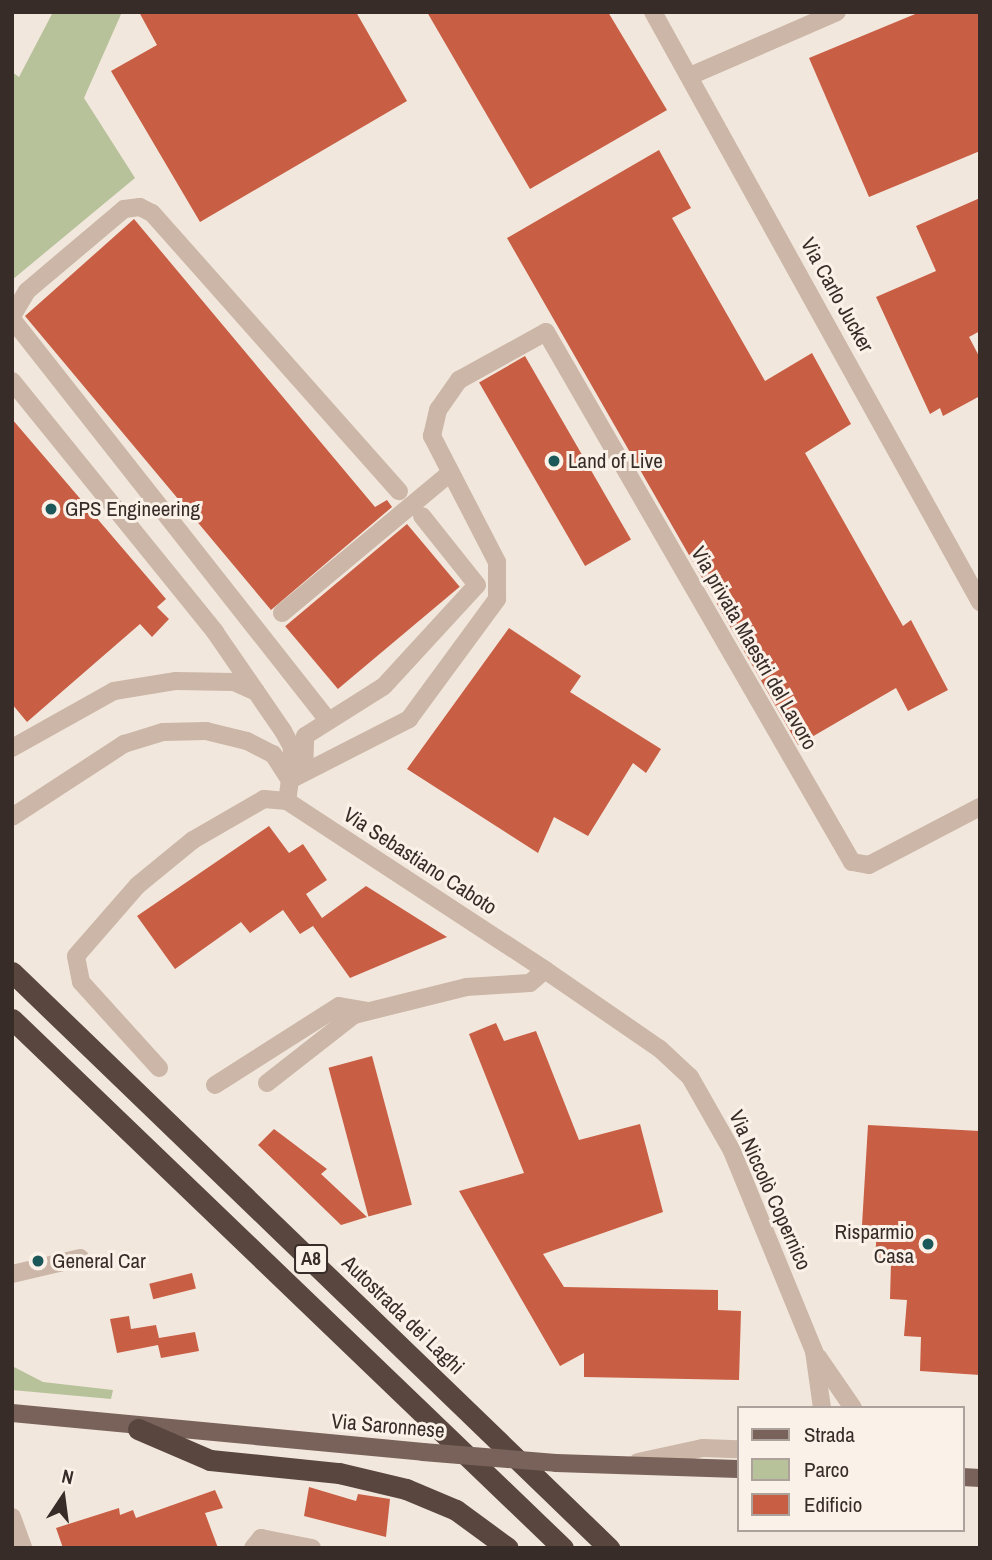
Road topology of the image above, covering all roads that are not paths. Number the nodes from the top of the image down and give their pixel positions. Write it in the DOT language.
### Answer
graph roads {
  1 [pos="653,12"];
  2 [pos="836,12"];
  3 [pos="690,76"];
  4 [pos="12,318"];
  5 [pos="12,381"];
  6 [pos="449,474"];
  7 [pos="399,491"];
  8 [pos="422,516"];
  9 [pos="980,602"];
  10 [pos="282,613"];
  11 [pos="256,692"];
  12 [pos="327,719"];
  13 [pos="12,748"];
  14 [pos="297,776"];
  15 [pos="287,801"];
  16 [pos="980,807"];
  17 [pos="12,817"];
  18 [pos="545,970"];
  19 [pos="12,972"];
  20 [pos="366,1011"];
  21 [pos="12,1019"];
  22 [pos="159,1068"];
  23 [pos="267,1083"];
  24 [pos="215,1084"];
  25 [pos="80,1258"];
  26 [pos="12,1274"];
  27 [pos="814,1351"];
  28 [pos="822,1406"];
  29 [pos="852,1406"];
  30 [pos="12,1413"];
  31 [pos="34,1417"];
  32 [pos="12,1423"];
  33 [pos="138,1429"];
  34 [pos="736,1449"];
  35 [pos="626,1465"];
  36 [pos="736,1469"];
  37 [pos="12,1517"];
  38 [pos="23,1548"];
  39 [pos="253,1548"];
  40 [pos="312,1548"];
  41 [pos="508,1548"];
  42 [pos="563,1548"];
  43 [pos="609,1548"];
  1 -- 3 [label="street, Via Carlo Jucker"];
  2 -- 3 [label="street"];
  3 -- 9 [label="street, Via Carlo Jucker"];
  4 -- 7 [label="street"];
  4 -- 12 [label="street"];
  5 -- 11 [label="street"];
  6 -- 10 [label="street"];
  6 -- 14 [label="street"];
  6 -- 16 [label="street, Via privata Maestri del Lavoro"];
  8 -- 12 [label="street"];
  11 -- 13 [label="street"];
  11 -- 14 [label="street"];
  12 -- 14 [label="street"];
  14 -- 15 [label="street"];
  14 -- 17 [label="street"];
  15 -- 18 [label="street, Via Sebastiano Caboto"];
  15 -- 22 [label="street"];
  18 -- 20 [label="street"];
  18 -- 27 [label="street, Via Niccolò Copernico"];
  19 -- 43 [label="highway, Autostrada dei Laghi / A8"];
  20 -- 23 [label="street"];
  20 -- 24 [label="street"];
  21 -- 42 [label="highway, A8"];
  25 -- 26 [label="street"];
  27 -- 28 [label="street, Via Niccolò Copernico"];
  27 -- 29 [label="street, Via Niccolò Copernico"];
  30 -- 31 [label="main road, Via Saronnese"];
  31 -- 32 [label="main road, Via Saronnese"];
  31 -- 33 [label="main road, Via Saronnese"];
  33 -- 35 [label="main road, Via Saronnese, bridge"];
  33 -- 41 [label="highway"];
  34 -- 35 [label="street"];
  35 -- 36 [label="main road, Via Saronnese"];
  37 -- 38 [label="street"];
  39 -- 40 [label="street"];
}
